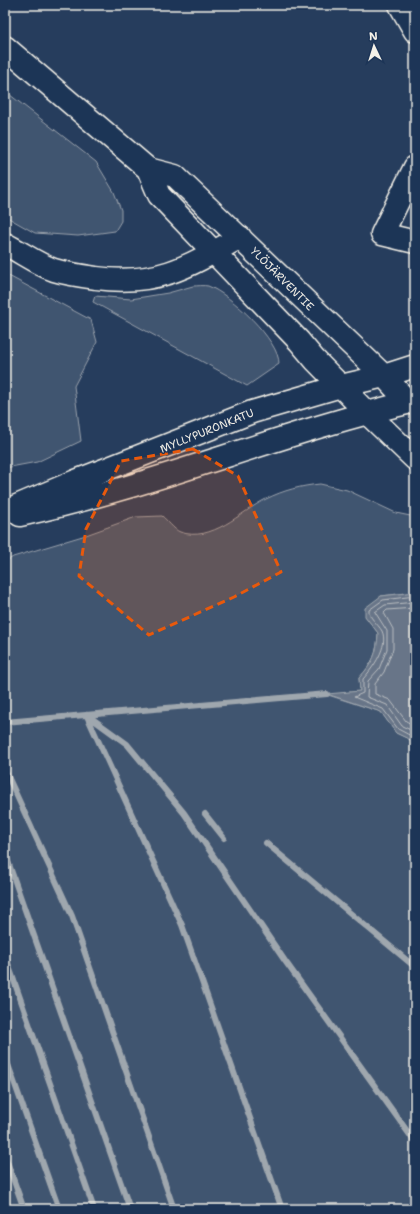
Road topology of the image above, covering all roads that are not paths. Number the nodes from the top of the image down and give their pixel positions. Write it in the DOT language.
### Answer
graph roads {
  1 [pos="400,5"];
  2 [pos="415,31"];
  3 [pos="5,47"];
  4 [pos="415,167"];
  5 [pos="148,168"];
  6 [pos="240,237"];
  7 [pos="415,242"];
  8 [pos="5,244"];
  9 [pos="214,252"];
  10 [pos="415,366"];
  11 [pos="384,376"];
  12 [pos="341,386"];
  13 [pos="413,405"];
  14 [pos="368,414"];
  15 [pos="415,459"];
  16 [pos="5,511"];
  17 [pos="5,518"];
  1 -- 2 [label="main road"];
  3 -- 5 [label="main road, YLÖJÄRVENTIE"];
  4 -- 7 [label="main road"];
  5 -- 6 [label="main road, YLÖJÄRVENTIE"];
  5 -- 9 [label="main road, YLÖJÄRVENTIE"];
  6 -- 9 [label="main road"];
  6 -- 11 [label="main road, YLÖJÄRVENTIE"];
  8 -- 9 [label="main road"];
  9 -- 12 [label="main road, YLÖJÄRVENTIE"];
  10 -- 11 [label="main road, MYLLYPURONKATU"];
  11 -- 12 [label="main road, MYLLYPURONKATU"];
  11 -- 13 [label="main road, YLÖJÄRVENTIE"];
  12 -- 14 [label="main road, YLÖJÄRVENTIE"];
  12 -- 16 [label="main road, MYLLYPURONKATU"];
  13 -- 14 [label="main road"];
  14 -- 15 [label="main road, YLÖJÄRVENTIE"];
  14 -- 17 [label="main road"];
}
